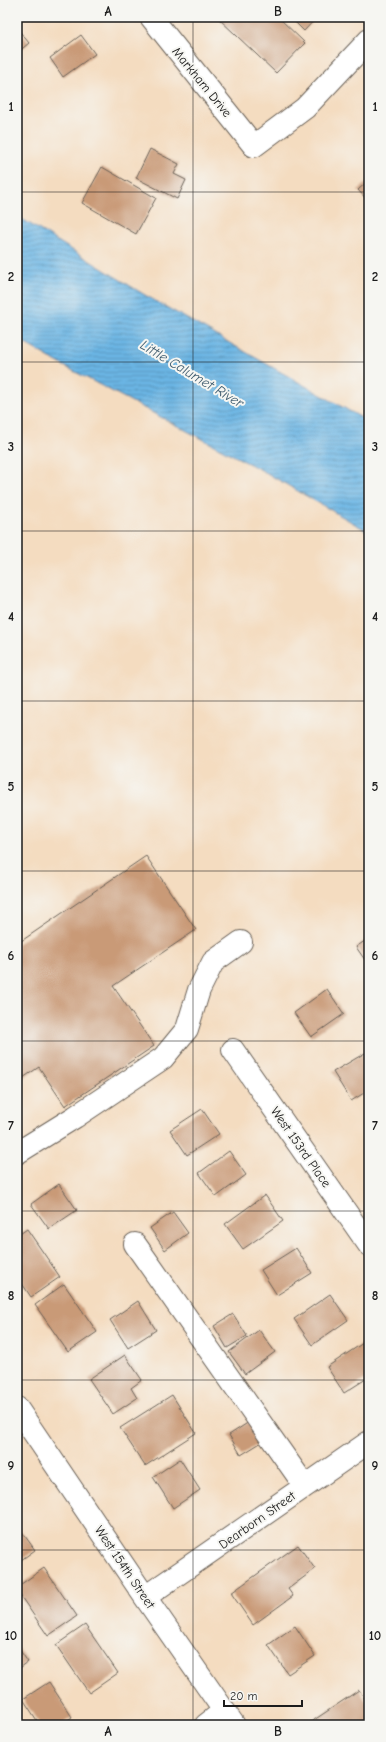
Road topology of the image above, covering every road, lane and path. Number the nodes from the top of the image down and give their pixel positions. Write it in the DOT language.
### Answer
graph roads {
  1 [pos="151,17"];
  2 [pos="369,40"];
  3 [pos="241,942"];
  4 [pos="233,1050"];
  5 [pos="17,1153"];
  6 [pos="135,1244"];
  7 [pos="369,1245"];
  8 [pos="17,1409"];
  9 [pos="369,1442"];
  10 [pos="305,1486"];
  11 [pos="145,1597"];
  12 [pos="229,1718"];
  13 [pos="206,1725"];
  1 -- 2 [label="street, Markham Drive"];
  3 -- 5 [label="street"];
  4 -- 7 [label="street, West 153rd Place"];
  6 -- 10 [label="street"];
  8 -- 11 [label="street, West 154th Street"];
  9 -- 10 [label="street, Dearborn Street"];
  10 -- 11 [label="street, Dearborn Street"];
  11 -- 12 [label="street, West 154th Street"];
  12 -- 13 [label="street"];
}
